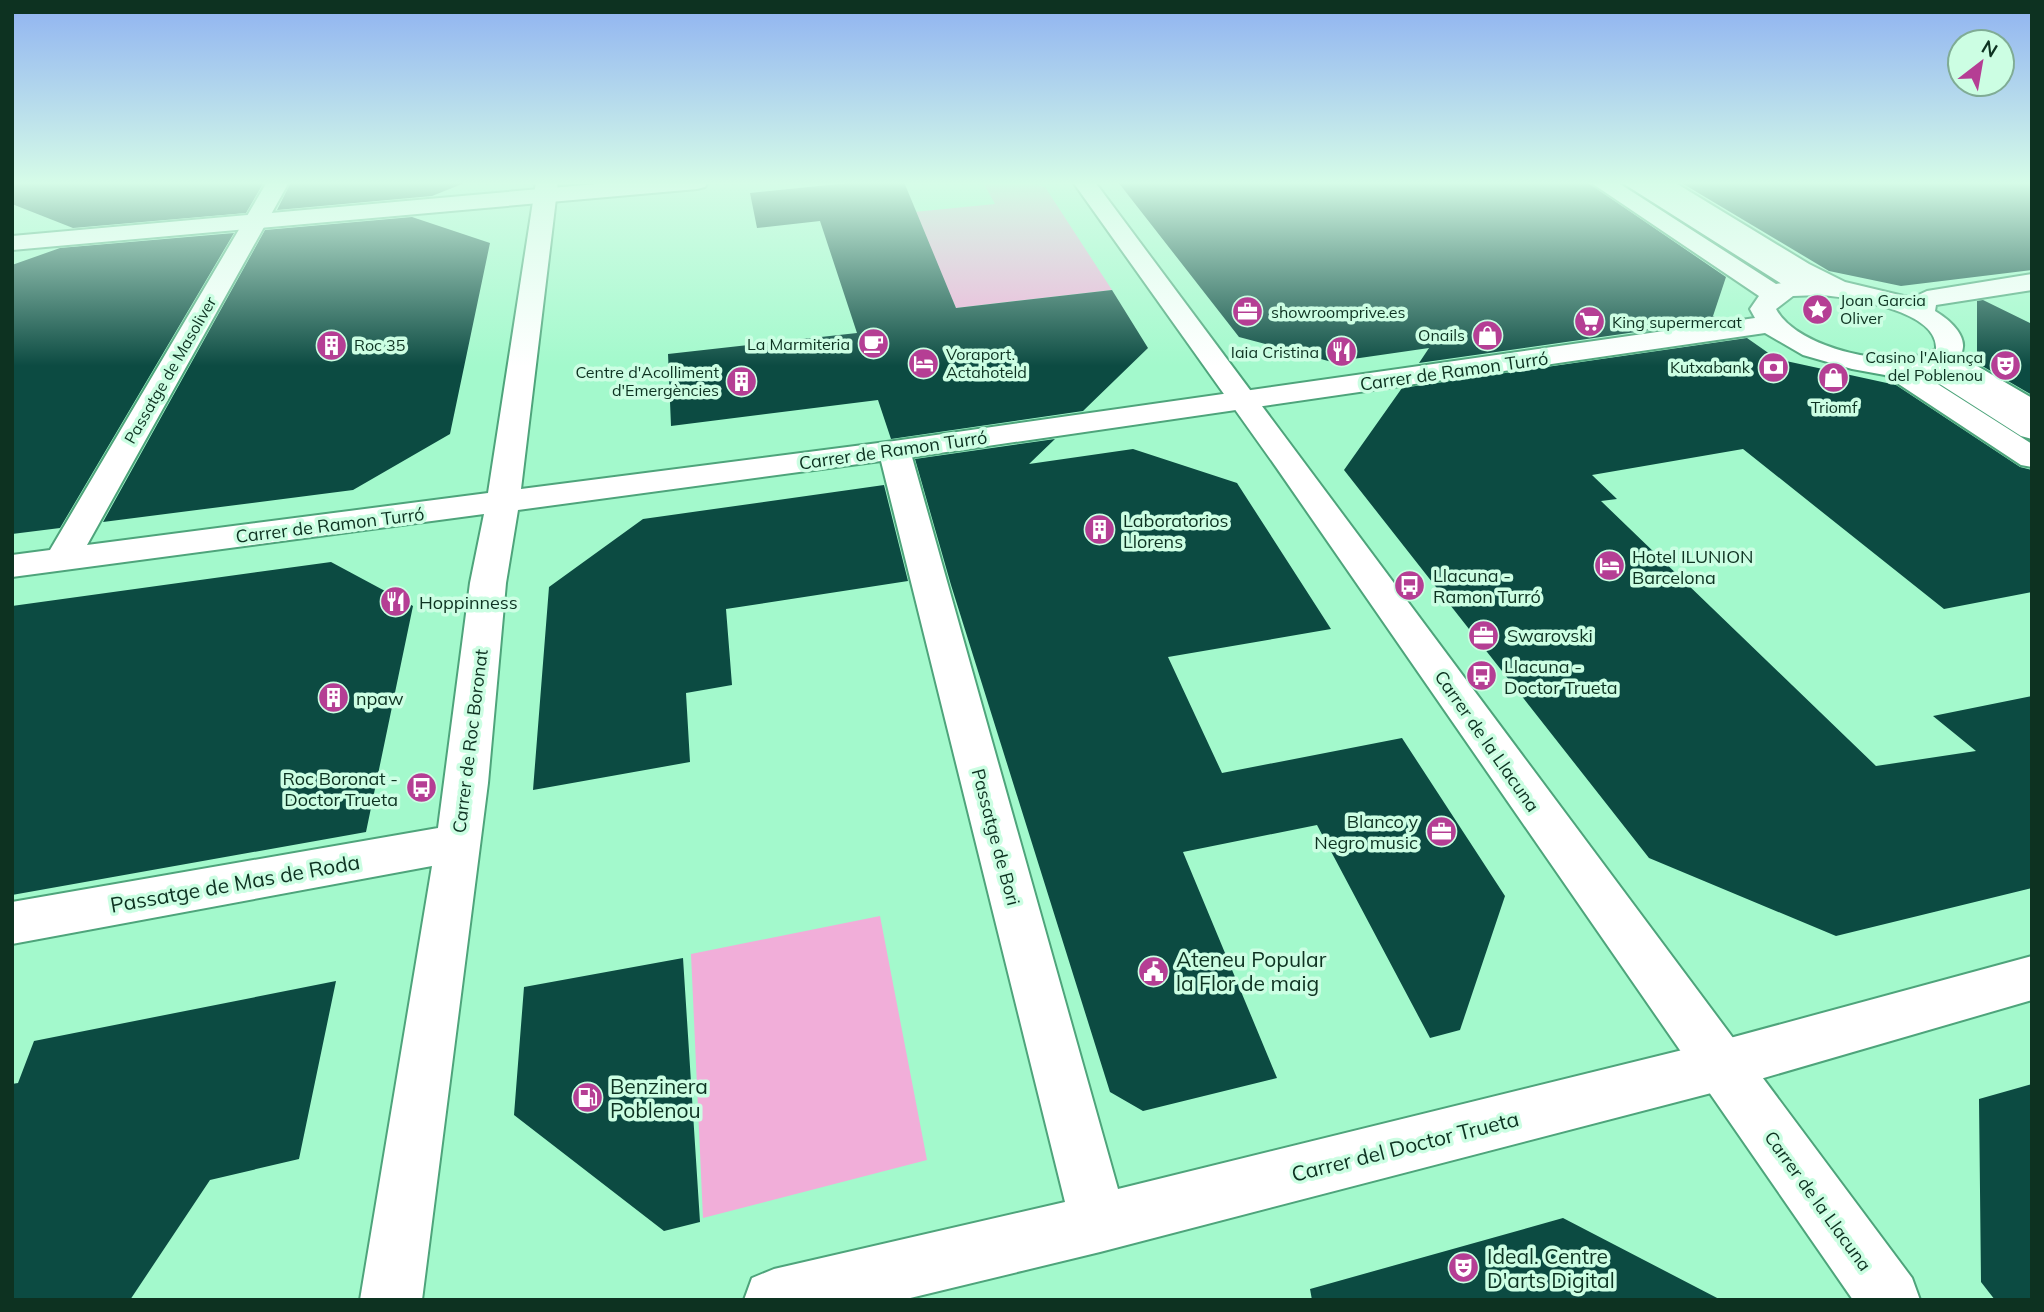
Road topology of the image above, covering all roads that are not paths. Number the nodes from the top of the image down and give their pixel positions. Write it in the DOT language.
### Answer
graph roads {
  1 [pos="243,243"];
  2 [pos="539,243"];
  3 [pos="1129,243"];
  4 [pos="1706,243"];
  5 [pos="1719,243"];
  6 [pos="1758,243"];
  7 [pos="2032,282"];
  8 [pos="1783,288"];
  9 [pos="1860,292"];
  10 [pos="1922,314"];
  11 [pos="1771,324"];
  12 [pos="1944,366"];
  13 [pos="1892,367"];
  14 [pos="1245,401"];
  15 [pos="2032,411"];
  16 [pos="2032,429"];
  17 [pos="894,450"];
  18 [pos="2032,458"];
  19 [pos="503,502"];
  20 [pos="61,559"];
  21 [pos="12,565"];
  22 [pos="458,843"];
  23 [pos="12,923"];
  24 [pos="2032,978"];
  25 [pos="1719,1066"];
  26 [pos="1100,1223"];
  27 [pos="391,1300"];
  28 [pos="774,1300"];
  29 [pos="1890,1300"];
  1 -- 20 [label="street, Passatge de Masoliver"];
  2 -- 19 [label="street, Carrer de Roc Boronat"];
  3 -- 14 [label="street, Carrer de la Llacuna"];
  4 -- 8 [label="street"];
  5 -- 8 [label="street"];
  6 -- 9 [label="street"];
  7 -- 10 [label="street"];
  8 -- 9 [label="street"];
  8 -- 11 [label="street"];
  9 -- 10 [label="street"];
  10 -- 12 [label="street"];
  11 -- 13 [label="street"];
  11 -- 14 [label="street, Carrer de Ramon Turró"];
  12 -- 13 [label="street"];
  12 -- 15 [label="street"];
  12 -- 16 [label="street"];
  13 -- 18 [label="street"];
  14 -- 17 [label="street, Carrer de Ramon Turró"];
  14 -- 25 [label="street, Carrer de la Llacuna"];
  17 -- 19 [label="street, Carrer de Ramon Turró"];
  17 -- 26 [label="street, Passatge de Bori"];
  19 -- 20 [label="street, Carrer de Ramon Turró"];
  19 -- 22 [label="street, Carrer de Roc Boronat"];
  20 -- 21 [label="street, Carrer de Ramon Turró"];
  22 -- 23 [label="street, Passatge de Mas de Roda"];
  22 -- 27 [label="street, Carrer de Roc Boronat"];
  24 -- 25 [label="street, Carrer del Doctor Trueta"];
  25 -- 26 [label="street, Carrer del Doctor Trueta"];
  25 -- 29 [label="street, Carrer de la Llacuna"];
  26 -- 28 [label="street, Carrer del Doctor Trueta"];
}
